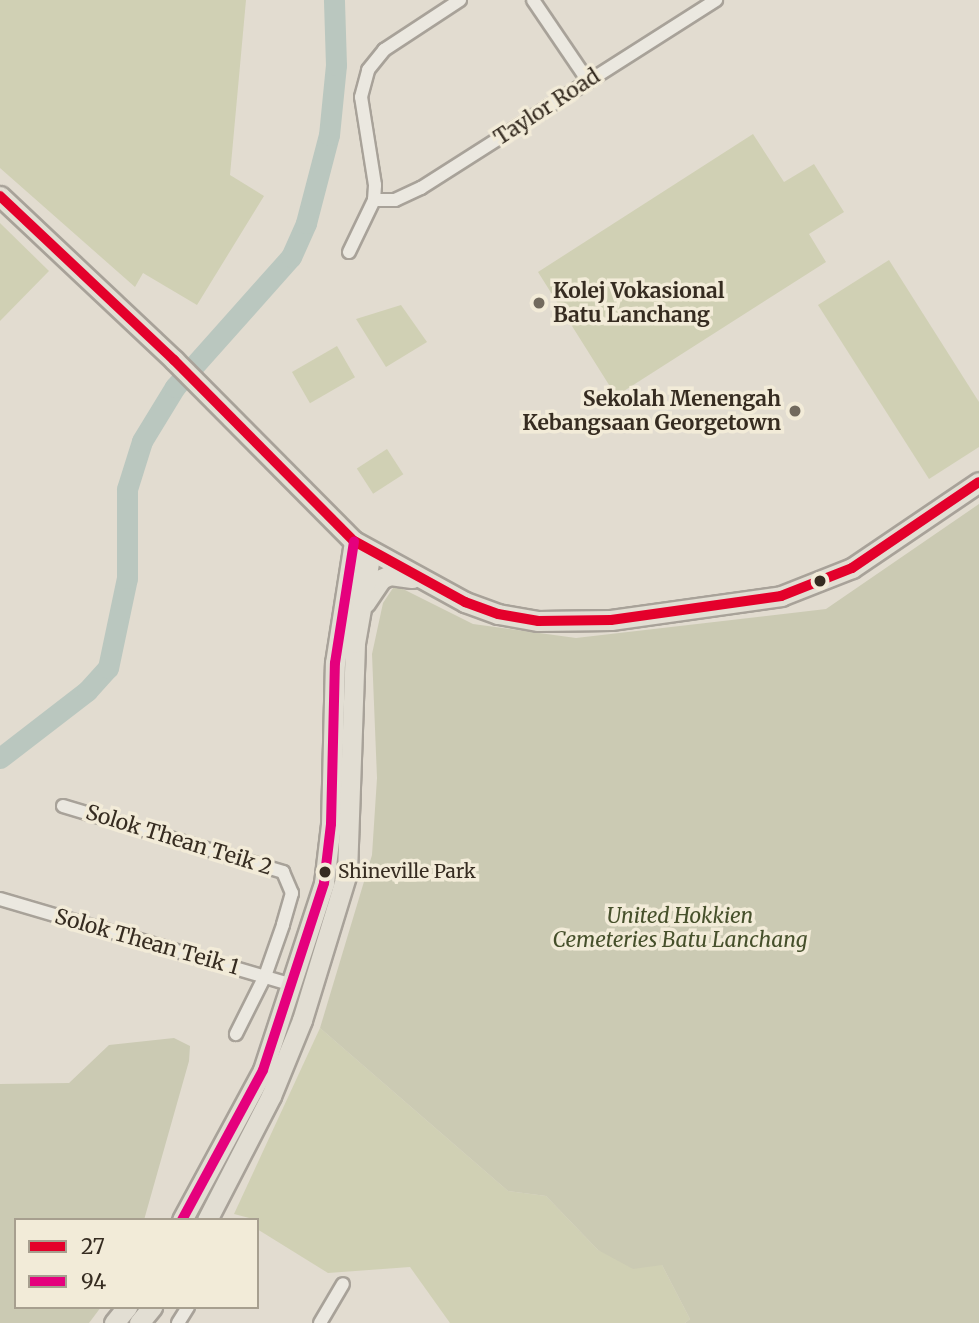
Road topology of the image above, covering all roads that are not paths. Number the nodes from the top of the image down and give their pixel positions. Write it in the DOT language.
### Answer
graph roads {
  1 [pos="460,0"];
  2 [pos="533,0"];
  3 [pos="716,0"];
  4 [pos="588,81"];
  5 [pos="0,197"];
  6 [pos="374,200"];
  7 [pos="349,252"];
  8 [pos="979,482"];
  9 [pos="354,541"];
  10 [pos="371,551"];
  11 [pos="418,578"];
  12 [pos="358,620"];
  13 [pos="63,806"];
  14 [pos="0,899"];
  15 [pos="265,976"];
  16 [pos="293,985"];
  17 [pos="236,1034"];
  18 [pos="222,1146"];
  19 [pos="183,1218"];
  20 [pos="198,1218"];
  21 [pos="208,1218"];
  22 [pos="343,1284"];
  23 [pos="125,1309"];
  24 [pos="150,1309"];
  25 [pos="114,1323"];
  26 [pos="139,1323"];
  27 [pos="320,1323"];
  1 -- 6 [label="street"];
  2 -- 4 [label="street"];
  3 -- 4 [label="street, Taylor Road"];
  4 -- 6 [label="street, Taylor Road"];
  5 -- 9 [label="main road"];
  6 -- 7 [label="street"];
  8 -- 11 [label="main road"];
  9 -- 10 [label="main road"];
  9 -- 16 [label="main road"];
  10 -- 11 [label="main road"];
  10 -- 12 [label="main road"];
  11 -- 12 [label="main road"];
  12 -- 21 [label="main road"];
  13 -- 15 [label="street, Solok Thean Teik 2"];
  14 -- 15 [label="street, Solok Thean Teik 1"];
  15 -- 16 [label="street, Solok Thean Teik 1"];
  15 -- 17 [label="street"];
  16 -- 18 [label="main road"];
  18 -- 19 [label="main road"];
  18 -- 20 [label="main road"];
  22 -- 27 [label="street"];
  23 -- 25 [label="main road"];
  24 -- 26 [label="main road"];
}
